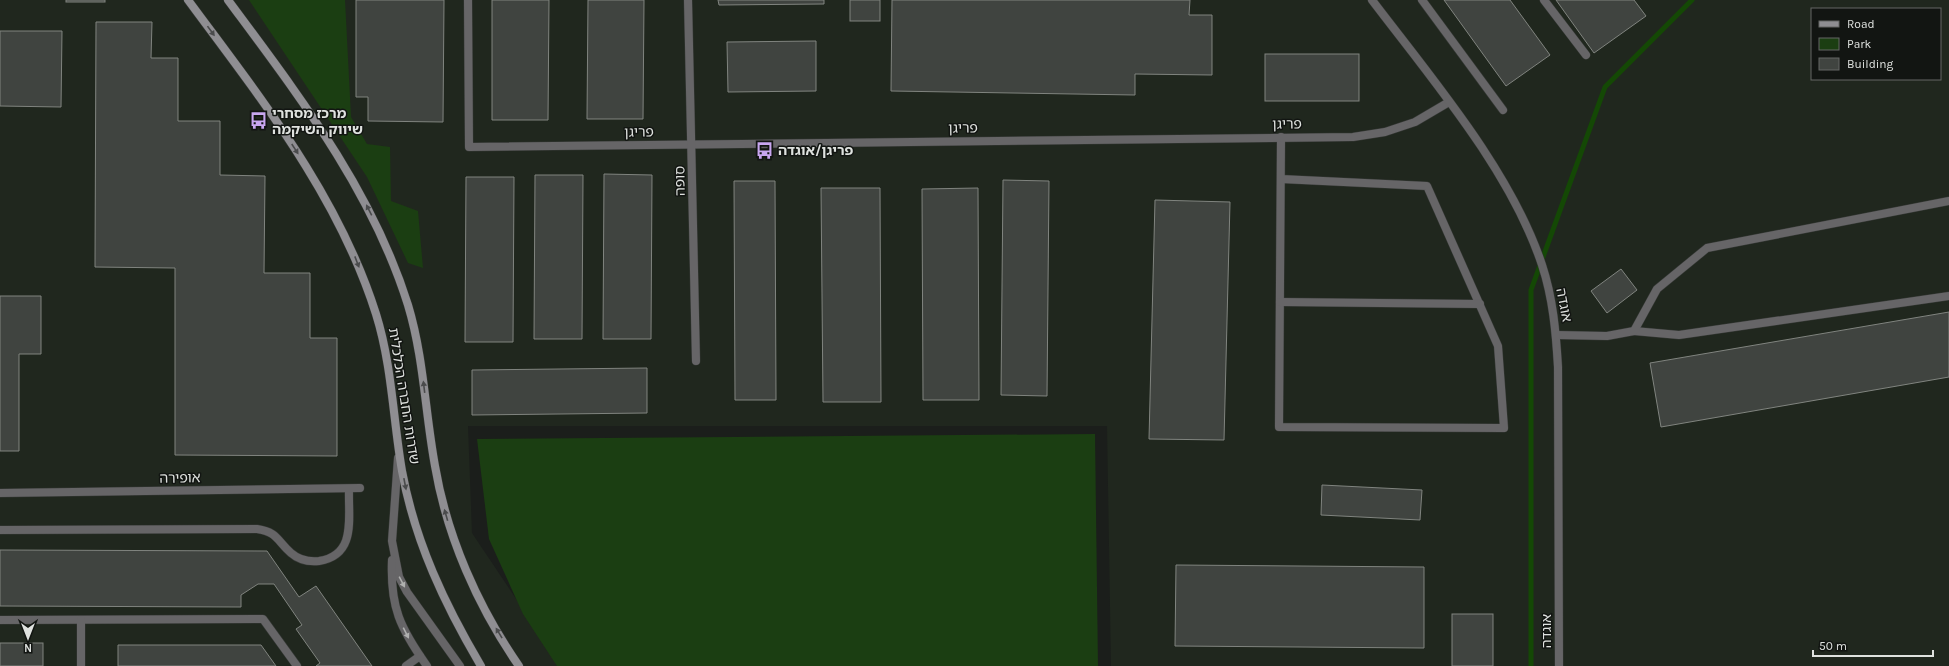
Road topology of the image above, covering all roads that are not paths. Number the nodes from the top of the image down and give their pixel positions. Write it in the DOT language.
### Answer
graph roads {
  1 [pos="188,0"];
  2 [pos="228,0"];
  3 [pos="468,0"];
  4 [pos="688,0"];
  5 [pos="1372,0"];
  6 [pos="1422,0"];
  7 [pos="1544,0"];
  8 [pos="1586,55"];
  9 [pos="1449,102"];
  10 [pos="1503,110"];
  11 [pos="1281,137"];
  12 [pos="692,144"];
  13 [pos="1281,179"];
  14 [pos="1949,201"];
  15 [pos="1949,296"];
  16 [pos="1280,302"];
  17 [pos="1480,304"];
  18 [pos="1634,331"];
  19 [pos="1556,335"];
  20 [pos="696,361"];
  21 [pos="399,447"];
  22 [pos="360,488"];
  23 [pos="349,489"];
  24 [pos="0,494"];
  25 [pos="0,530"];
  26 [pos="392,541"];
  27 [pos="0,620"];
  28 [pos="81,620"];
  29 [pos="420,656"];
  30 [pos="81,666"];
  31 [pos="297,666"];
  32 [pos="406,666"];
  33 [pos="427,666"];
  34 [pos="460,666"];
  35 [pos="481,666"];
  36 [pos="519,666"];
  37 [pos="1559,666"];
  1 -- 21 [label="main road, שדרות החברה הכלכלית, one-way"];
  36 -- 2 [label="main road, שדרות החברה הכלכלית, one-way"];
  3 -- 12 [label="street, פריגן"];
  4 -- 12 [label="street, סופה"];
  5 -- 9 [label="street, אוגדה"];
  6 -- 10 [label="street"];
  7 -- 8 [label="street"];
  9 -- 11 [label="street, פריגן"];
  9 -- 19 [label="street, אוגדה"];
  11 -- 12 [label="street, פריגן"];
  11 -- 13 [label="street"];
  12 -- 20 [label="street, סופה"];
  13 -- 16 [label="street"];
  13 -- 17 [label="street"];
  14 -- 18 [label="street"];
  15 -- 18 [label="street"];
  16 -- 17 [label="street"];
  16 -- 17 [label="street"];
  18 -- 19 [label="street"];
  19 -- 37 [label="street, אוגדה"];
  21 -- 26 [label="street"];
  21 -- 35 [label="main road, שדרות החברה הכלכלית, one-way"];
  22 -- 23 [label="street, אופירה"];
  23 -- 24 [label="street, אופירה"];
  23 -- 25 [label="street"];
  26 -- 29 [label="street, one-way"];
  26 -- 34 [label="street, one-way"];
  27 -- 28 [label="street"];
  28 -- 30 [label="street"];
  28 -- 31 [label="street"];
  29 -- 32 [label="street"];
  29 -- 33 [label="street"];
}
